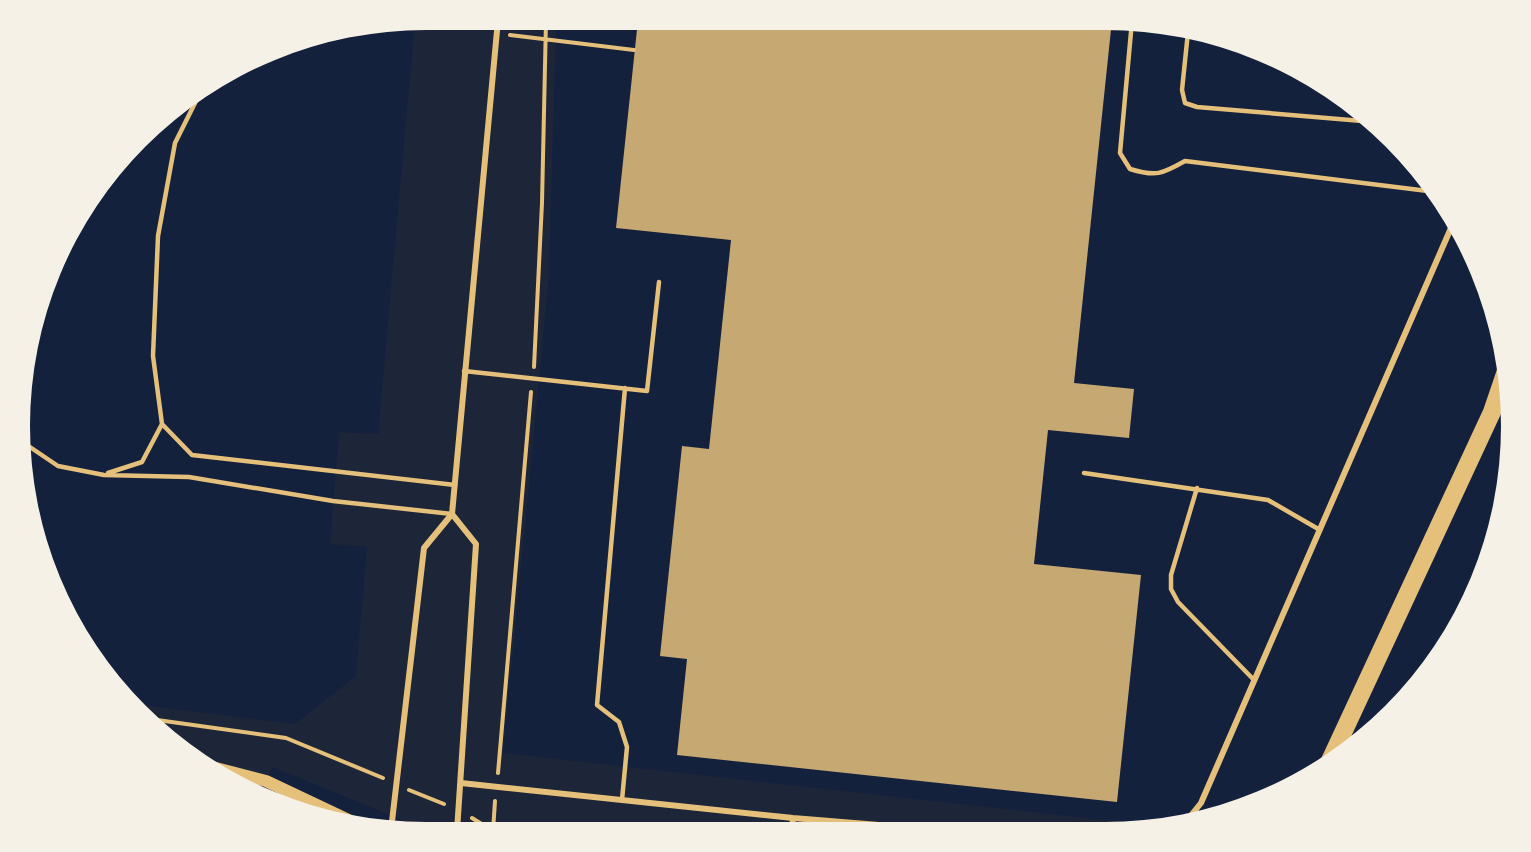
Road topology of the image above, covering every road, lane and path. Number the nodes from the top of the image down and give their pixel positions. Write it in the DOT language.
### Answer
graph roads {
  1 [pos="497,30"];
  2 [pos="1131,31"];
  3 [pos="497,33"];
  4 [pos="1187,39"];
  5 [pos="634,50"];
  6 [pos="194,105"];
  7 [pos="1357,121"];
  8 [pos="1423,190"];
  9 [pos="1450,231"];
  10 [pos="659,282"];
  11 [pos="464,371"];
  12 [pos="625,388"];
  13 [pos="1499,391"];
  14 [pos="162,424"];
  15 [pos="31,448"];
  16 [pos="1084,473"];
  17 [pos="104,475"];
  18 [pos="455,485"];
  19 [pos="1197,488"];
  20 [pos="452,514"];
  21 [pos="1320,530"];
  22 [pos="1254,680"];
  23 [pos="160,720"];
  24 [pos="1336,747"];
  25 [pos="499,759"];
  26 [pos="236,773"];
  27 [pos="498,773"];
  28 [pos="376,775"];
  29 [pos="461,783"];
  30 [pos="414,791"];
  31 [pos="622,800"];
  32 [pos="443,804"];
  33 [pos="495,804"];
  34 [pos="326,809"];
  35 [pos="1194,812"];
  36 [pos="793,818"];
  37 [pos="474,819"];
  38 [pos="393,820"];
  39 [pos="830,821"];
  40 [pos="458,822"];
  41 [pos="479,822"];
  42 [pos="494,822"];
  43 [pos="793,822"];
  44 [pos="842,822"];
  1 -- 3 [label="street"];
  2 -- 8 [label="lane"];
  3 -- 5 [label="path"];
  3 -- 11 [label="street"];
  4 -- 7 [label="lane"];
  6 -- 14 [label="lane"];
  9 -- 21 [label="street"];
  10 -- 12 [label="lane"];
  11 -- 12 [label="lane"];
  11 -- 18 [label="street"];
  12 -- 31 [label="lane"];
  13 -- 24 [label="highway"];
  14 -- 17 [label="lane"];
  14 -- 18 [label="lane"];
  15 -- 17 [label="lane"];
  16 -- 19 [label="lane"];
  17 -- 20 [label="lane"];
  18 -- 20 [label="street"];
  19 -- 21 [label="lane"];
  19 -- 22 [label="lane"];
  20 -- 29 [label="street"];
  20 -- 38 [label="street"];
  21 -- 22 [label="street"];
  22 -- 35 [label="street"];
  23 -- 28 [label="path"];
  25 -- 27 [label="path"];
  26 -- 34 [label="main road"];
  29 -- 31 [label="street"];
  29 -- 40 [label="street"];
  30 -- 32 [label="path"];
  31 -- 36 [label="street"];
  33 -- 42 [label="path"];
  36 -- 39 [label="street"];
  36 -- 43 [label="street"];
  37 -- 41 [label="path"];
  39 -- 44 [label="street"];
}
